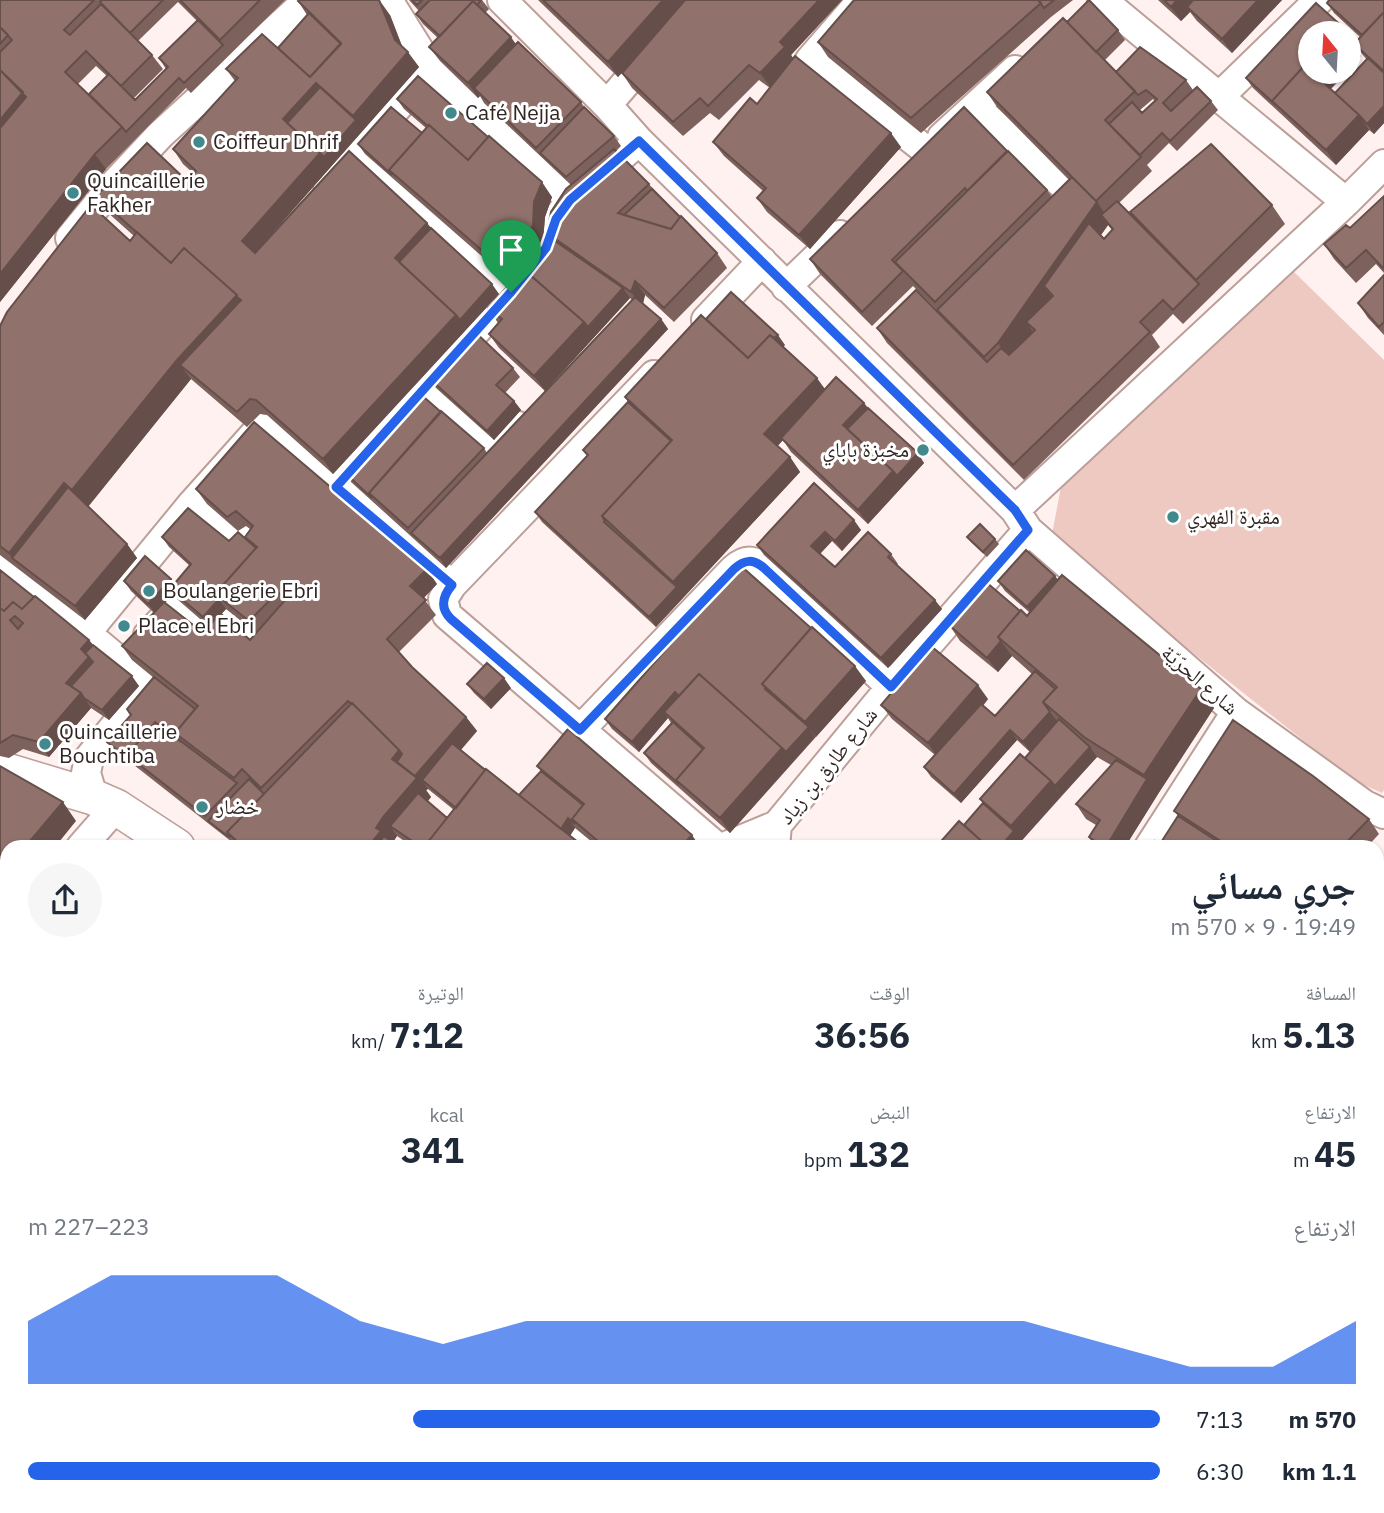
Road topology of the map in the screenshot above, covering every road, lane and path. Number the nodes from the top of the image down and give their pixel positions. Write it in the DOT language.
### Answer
graph roads {
  1 [pos="388,0"];
  2 [pos="502,0"];
  3 [pos="697,0"];
  4 [pos="862,0"];
  5 [pos="1319,0"];
  6 [pos="302,2"];
  7 [pos="1091,3"];
  8 [pos="1033,53"];
  9 [pos="430,69"];
  10 [pos="1220,96"];
  11 [pos="607,105"];
  12 [pos="975,107"];
  13 [pos="639,141"];
  14 [pos="927,150"];
  15 [pos="356,155"];
  16 [pos="1384,164"];
  17 [pos="907,170"];
  18 [pos="570,200"];
  19 [pos="1346,202"];
  20 [pos="310,206"];
  21 [pos="857,219"];
  22 [pos="1050,226"];
  23 [pos="52,260"];
  24 [pos="762,261"];
  25 [pos="786,287"];
  26 [pos="511,292"];
  27 [pos="422,388"];
  28 [pos="524,420"];
  29 [pos="336,487"];
  30 [pos="192,504"];
  31 [pos="1022,520"];
  32 [pos="253,541"];
  33 [pos="0,567"];
  34 [pos="452,585"];
  35 [pos="285,618"];
  36 [pos="86,633"];
  37 [pos="123,663"];
  38 [pos="891,687"];
  39 [pos="1236,712"];
  40 [pos="580,730"];
  41 [pos="0,769"];
  42 [pos="104,802"];
  43 [pos="1384,814"];
  44 [pos="776,836"];
  45 [pos="85,840"];
  46 [pos="166,840"];
  47 [pos="709,840"];
  48 [pos="757,840"];
  49 [pos="1154,840"];
  1 -- 9 [label="street"];
  2 -- 11 [label="street, شارع الحرّيّة"];
  3 -- 11 [label="street"];
  4 -- 14 [label="street"];
  5 -- 10 [label="street"];
  6 -- 23 [label="street"];
  7 -- 10 [label="street"];
  8 -- 12 [label="street"];
  9 -- 15 [label="street"];
  9 -- 18 [label="street"];
  10 -- 19 [label="street"];
  11 -- 13 [label="street, شارع الحرّيّة"];
  12 -- 14 [label="street"];
  12 -- 22 [label="street"];
  13 -- 18 [label="street"];
  13 -- 24 [label="street, شارع الحرّيّة"];
  14 -- 17 [label="street"];
  15 -- 20 [label="street"];
  15 -- 26 [label="street"];
  16 -- 19 [label="street, شارع طارق بن زياد"];
  18 -- 26 [label="street"];
  19 -- 31 [label="street, شارع طارق بن زياد"];
  21 -- 25 [label="street"];
  24 -- 25 [label="street, شارع الحرّيّة"];
  24 -- 34 [label="street"];
  25 -- 31 [label="street, شارع الحرّيّة"];
  26 -- 27 [label="street"];
  27 -- 28 [label="street"];
  27 -- 29 [label="street"];
  29 -- 30 [label="street"];
  29 -- 34 [label="street"];
  30 -- 32 [label="street"];
  30 -- 36 [label="street"];
  31 -- 38 [label="street, شارع طارق بن زياد"];
  31 -- 39 [label="street, شارع الحرّيّة"];
  33 -- 36 [label="street"];
  34 -- 40 [label="street"];
  35 -- 37 [label="street"];
  36 -- 37 [label="street"];
  37 -- 42 [label="street"];
  38 -- 40 [label="street"];
  38 -- 44 [label="street, شارع طارق بن زياد"];
  39 -- 43 [label="street, شارع الحرّيّة"];
  39 -- 49 [label="street"];
  40 -- 47 [label="street"];
  41 -- 42 [label="main road"];
  42 -- 45 [label="street"];
  42 -- 46 [label="main road"];
  44 -- 48 [label="street"];
}
